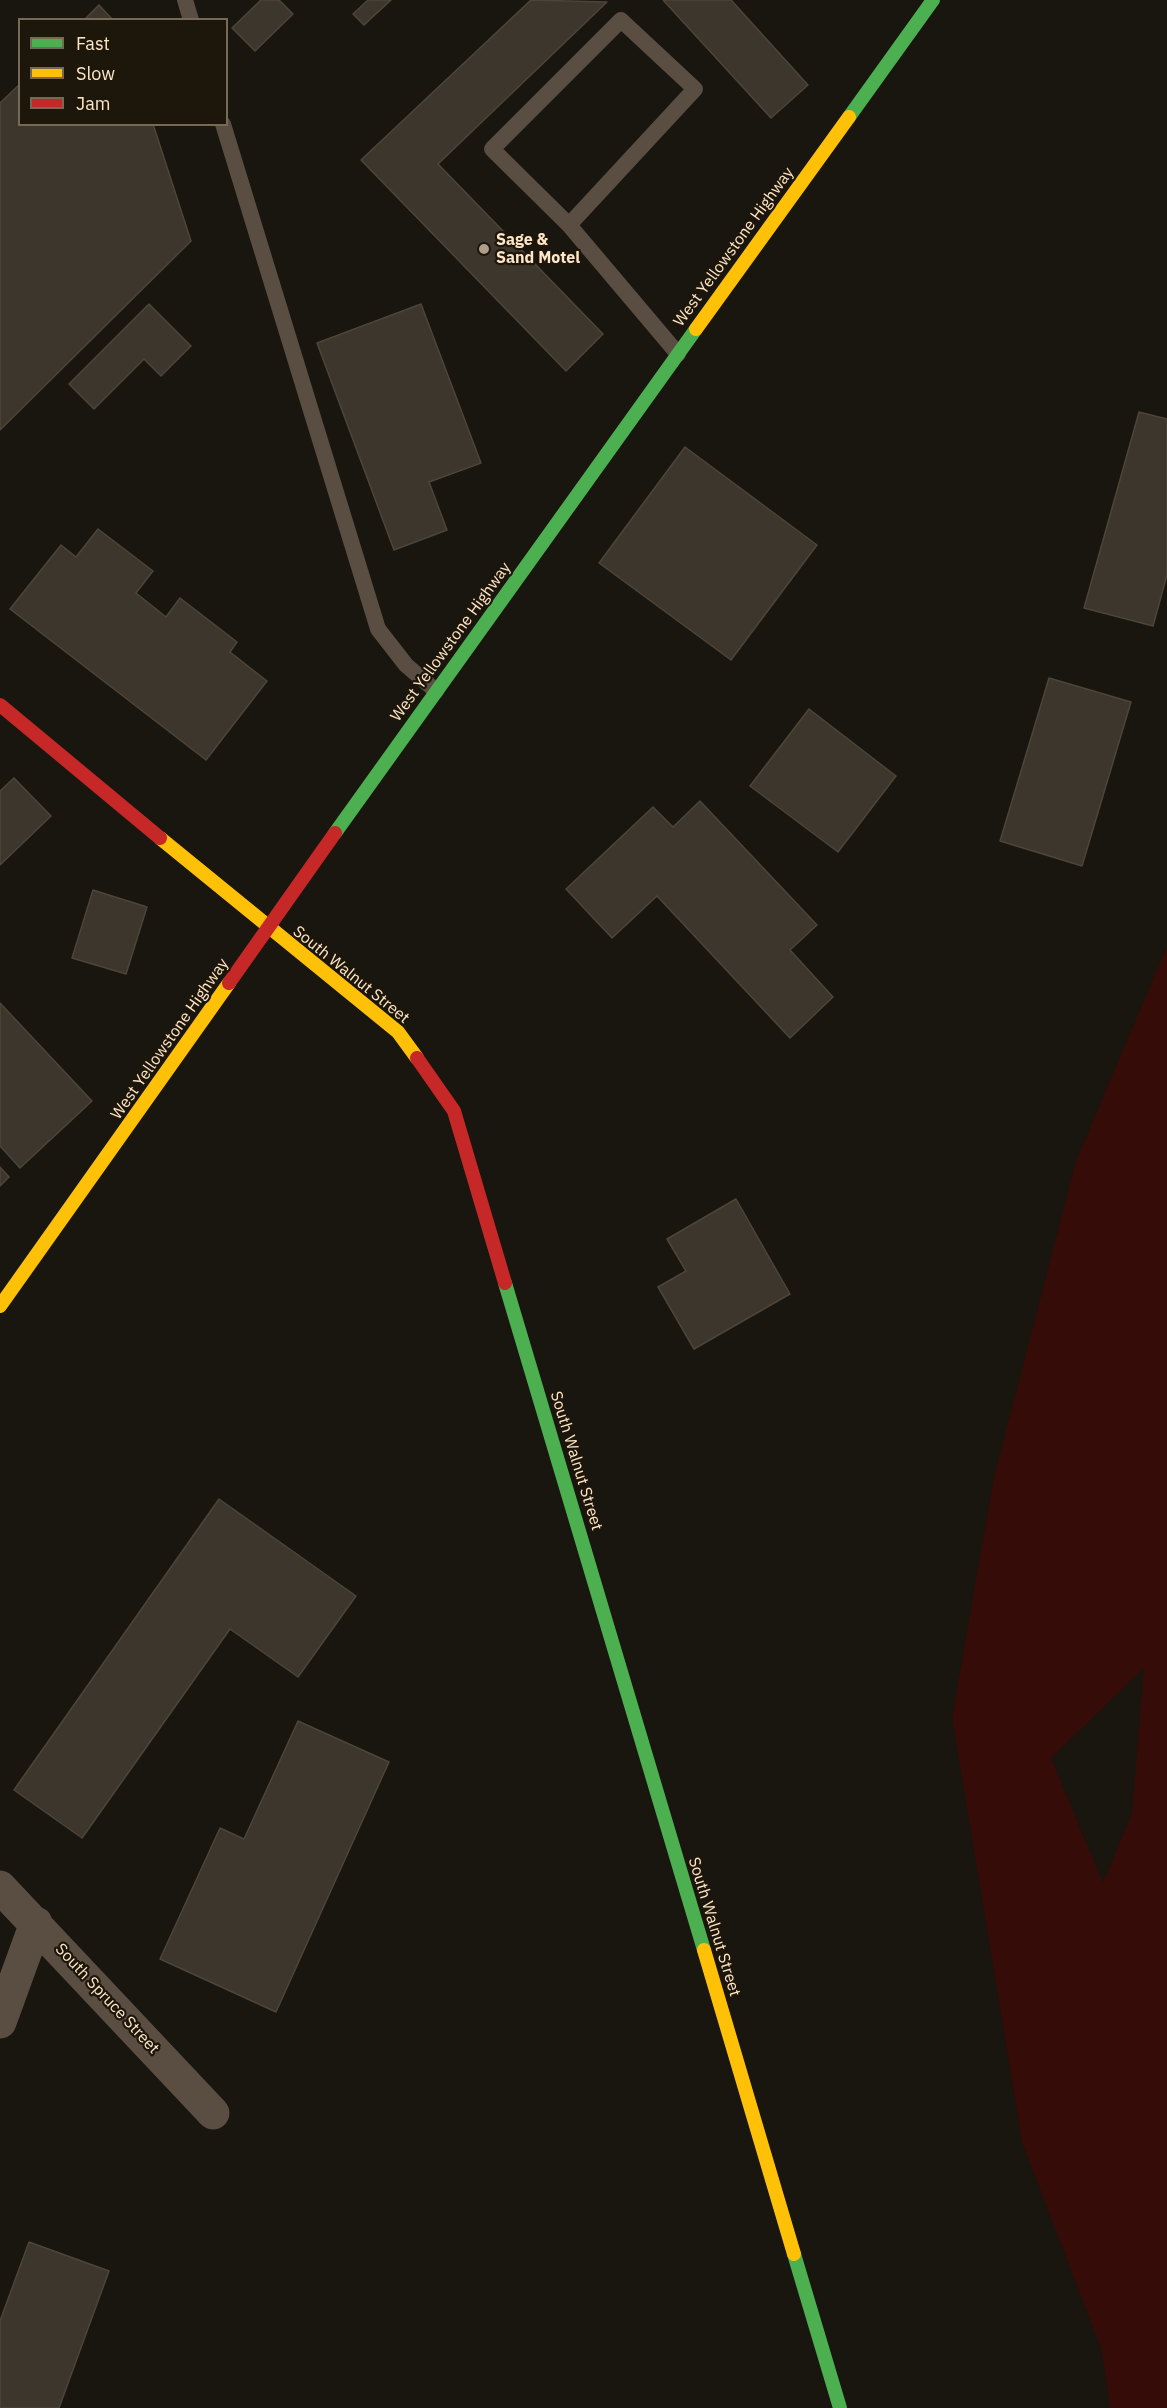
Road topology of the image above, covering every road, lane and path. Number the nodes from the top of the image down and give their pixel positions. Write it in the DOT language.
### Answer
graph roads {
  1 [pos="185,0"];
  2 [pos="933,0"];
  3 [pos="190,18"];
  4 [pos="224,126"];
  5 [pos="569,225"];
  6 [pos="678,354"];
  7 [pos="436,691"];
  8 [pos="0,705"];
  9 [pos="269,929"];
  10 [pos="0,1306"];
  11 [pos="0,1887"];
  12 [pos="36,1923"];
  13 [pos="0,2022"];
  14 [pos="213,2113"];
  15 [pos="840,2408"];
  1 -- 3 [label="lane"];
  2 -- 6 [label="street, West Yellowstone Highway"];
  4 -- 7 [label="lane"];
  5 -- 5 [label="lane"];
  5 -- 6 [label="lane"];
  6 -- 7 [label="street, West Yellowstone Highway"];
  7 -- 9 [label="street, West Yellowstone Highway"];
  8 -- 9 [label="street, South Walnut Street"];
  9 -- 10 [label="street, West Yellowstone Highway"];
  9 -- 15 [label="street, South Walnut Street"];
  11 -- 12 [label="street, South Spruce Street"];
  12 -- 13 [label="street"];
  12 -- 14 [label="street, South Spruce Street"];
}
